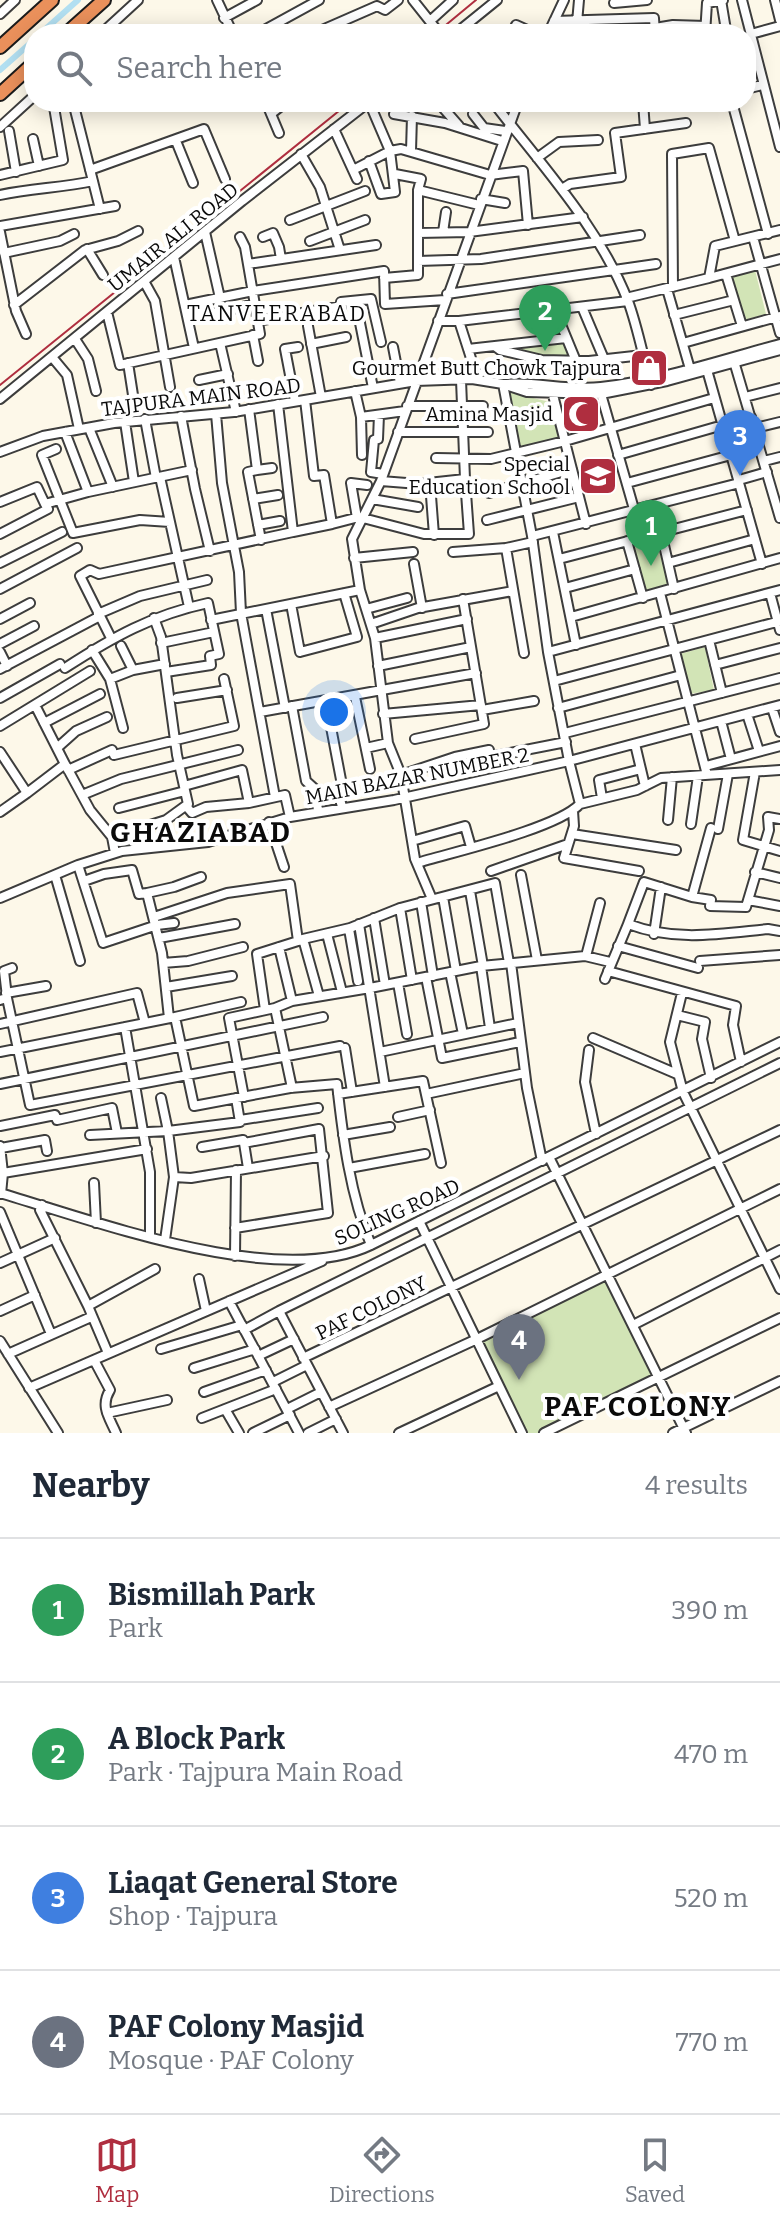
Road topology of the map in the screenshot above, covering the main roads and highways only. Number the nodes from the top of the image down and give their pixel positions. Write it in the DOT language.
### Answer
graph roads {
  1 [pos="52,0"];
  2 [pos="104,0"];
  3 [pos="25,24"];
  4 [pos="77,24"];
  5 [pos="24,25"];
  6 [pos="0,47"];
  7 [pos="24,72"];
  8 [pos="0,94"];
  1 -- 3 [label="highway"];
  2 -- 4 [label="highway"];
  5 -- 6 [label="highway"];
  7 -- 8 [label="highway"];
}
